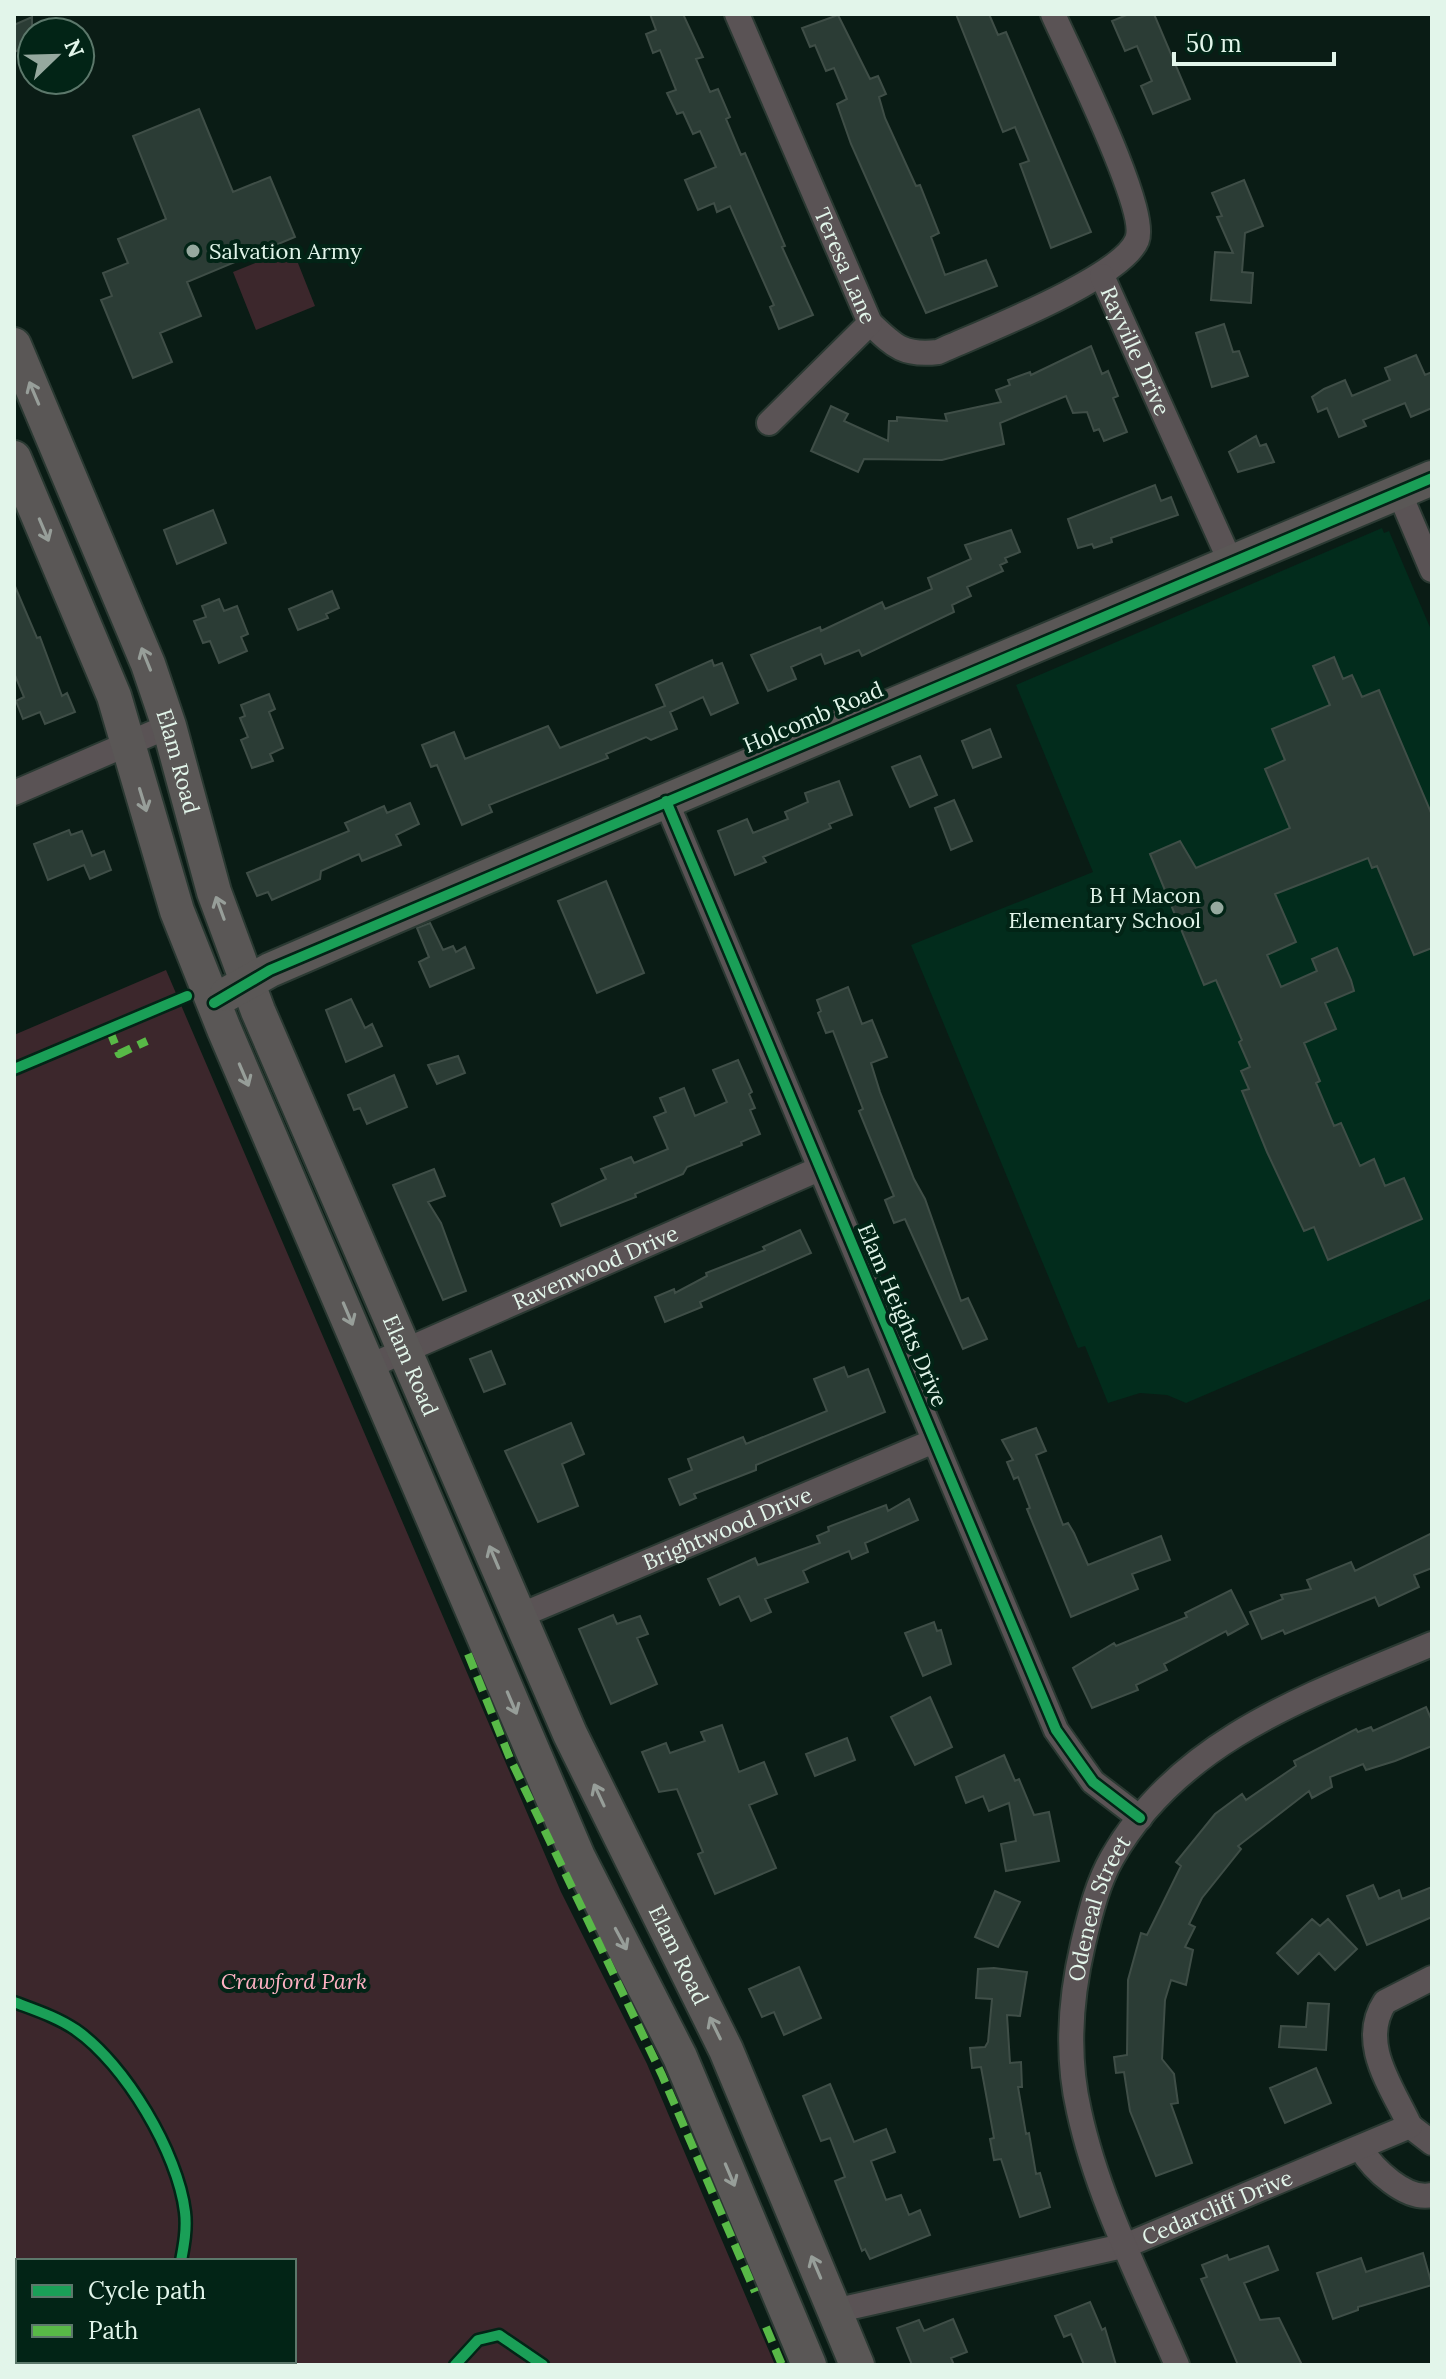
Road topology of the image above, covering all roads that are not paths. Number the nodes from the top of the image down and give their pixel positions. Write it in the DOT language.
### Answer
graph roads {
  1 [pos="737,14"];
  2 [pos="1053,14"];
  3 [pos="1102,276"];
  4 [pos="870,323"];
  5 [pos="14,345"];
  6 [pos="769,423"];
  7 [pos="52,435"];
  8 [pos="14,455"];
  9 [pos="1432,478"];
  10 [pos="1399,492"];
  11 [pos="1231,563"];
  12 [pos="1432,570"];
  13 [pos="169,726"];
  14 [pos="127,745"];
  15 [pos="14,793"];
  16 [pos="666,801"];
  17 [pos="247,981"];
  18 [pos="214,1003"];
  19 [pos="819,1169"];
  20 [pos="404,1349"];
  21 [pos="370,1366"];
  22 [pos="934,1441"];
  23 [pos="519,1616"];
  24 [pos="482,1632"];
  25 [pos="1432,1644"];
  26 [pos="1140,1818"];
  27 [pos="1432,1978"];
  28 [pos="1410,2126"];
  29 [pos="1432,2143"];
  30 [pos="1361,2149"];
  31 [pos="1432,2195"];
  32 [pos="1127,2245"];
  33 [pos="786,2311"];
  34 [pos="834,2311"];
  35 [pos="809,2365"];
  36 [pos="857,2365"];
  37 [pos="1177,2365"];
  1 -- 4 [label="street, Teresa Lane"];
  2 -- 3 [label="street, Rayville Drive"];
  3 -- 4 [label="street, Teresa Lane"];
  3 -- 11 [label="street, Rayville Drive"];
  4 -- 6 [label="street"];
  7 -- 5 [label="main road, Elam Road, one-way"];
  7 -- 8 [label="main road"];
  13 -- 7 [label="main road, Elam Road, one-way"];
  8 -- 14 [label="main road, Elam Road, one-way"];
  9 -- 10 [label="main road, Holcomb Road"];
  10 -- 11 [label="main road, Holcomb Road"];
  10 -- 12 [label="street"];
  11 -- 16 [label="main road, Holcomb Road"];
  13 -- 14 [label="street"];
  17 -- 13 [label="main road, Elam Road, one-way"];
  14 -- 15 [label="street"];
  14 -- 18 [label="main road, Elam Road, one-way"];
  16 -- 17 [label="main road, Holcomb Road"];
  16 -- 19 [label="street, Elam Heights Drive"];
  17 -- 18 [label="main road, Holcomb Road"];
  17 -- 20 [label="main road, Elam Road"];
  18 -- 21 [label="main road, Elam Road, one-way"];
  19 -- 20 [label="street, Ravenwood Drive"];
  19 -- 22 [label="street, Elam Heights Drive"];
  20 -- 21 [label="street, Ravenwood Drive"];
  23 -- 20 [label="main road, Elam Road, one-way"];
  21 -- 24 [label="main road, Elam Road"];
  22 -- 23 [label="street, Brightwood Drive"];
  22 -- 26 [label="street, Elam Heights Drive"];
  23 -- 24 [label="main road"];
  34 -- 23 [label="main road, Elam Road, one-way"];
  24 -- 33 [label="main road, Elam Road, one-way"];
  25 -- 26 [label="street, Odeneal Street"];
  26 -- 32 [label="street, Odeneal Street"];
  27 -- 28 [label="street"];
  28 -- 29 [label="street"];
  28 -- 30 [label="street, Cedarcliff Drive"];
  30 -- 31 [label="street"];
  30 -- 32 [label="street, Cedarcliff Drive"];
  32 -- 34 [label="street, Cedarcliff Drive"];
  32 -- 37 [label="street, Odeneal Street"];
  33 -- 34 [label="main road"];
  33 -- 35 [label="main road, Elam Road"];
  34 -- 36 [label="main road, Elam Road"];
}
